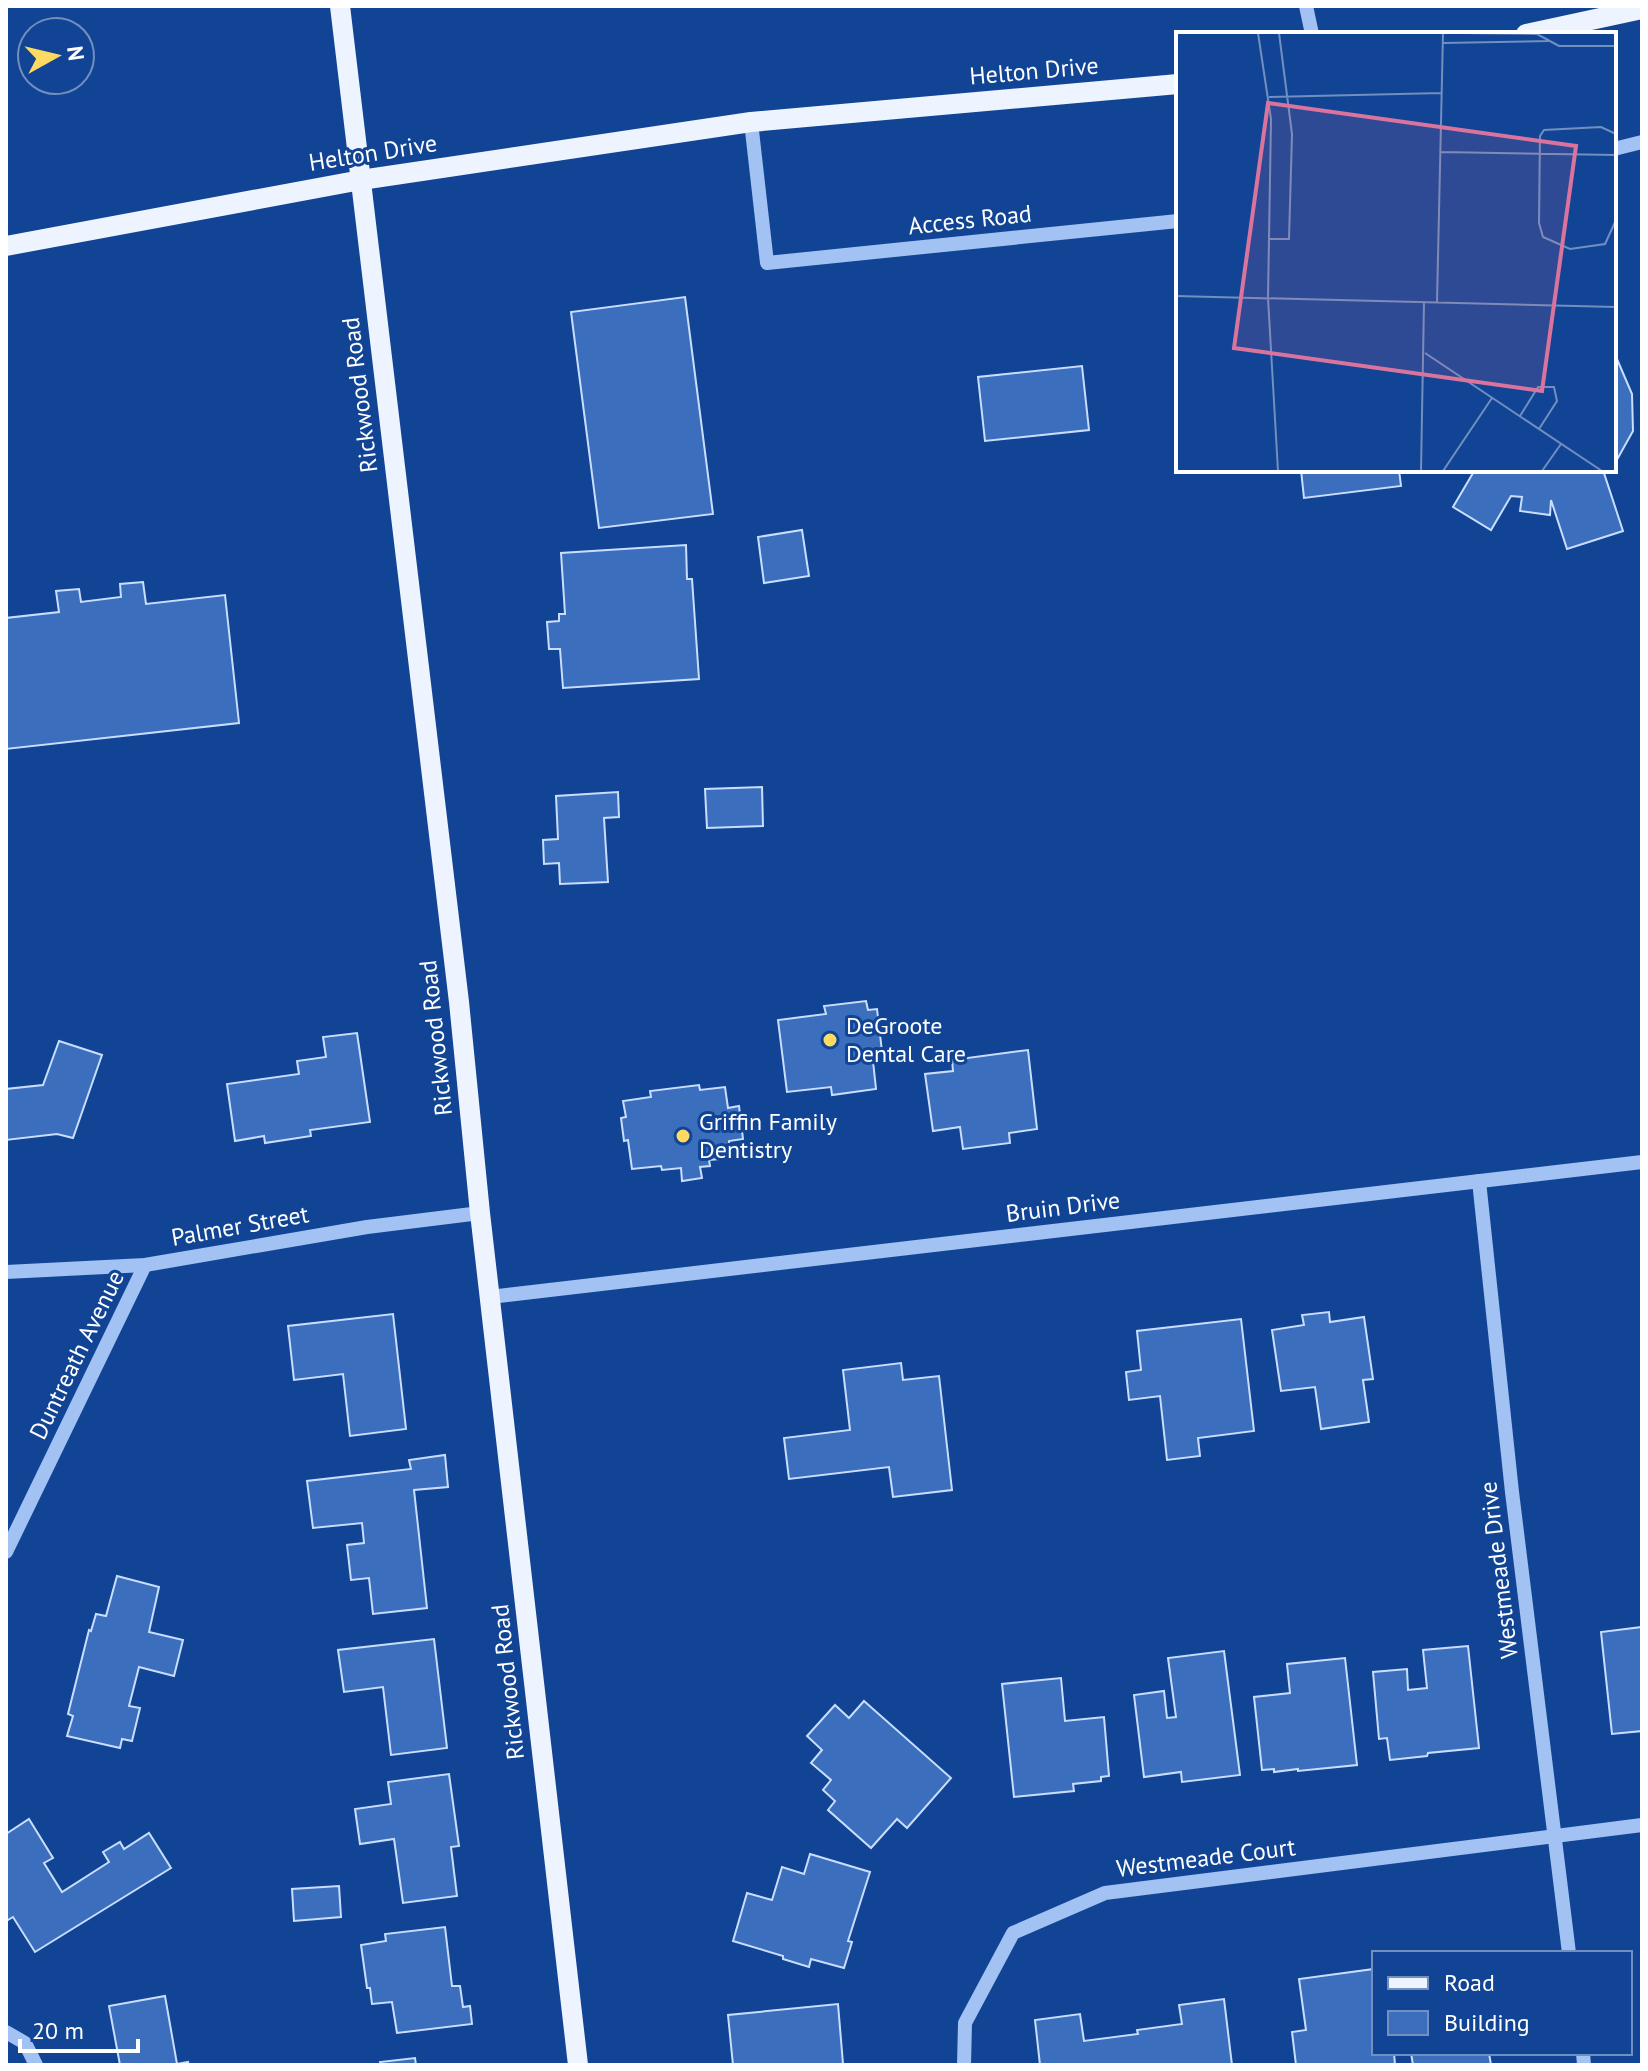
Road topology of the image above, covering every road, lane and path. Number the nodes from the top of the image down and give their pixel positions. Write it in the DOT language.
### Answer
graph roads {
  1 [pos="340,6"];
  2 [pos="1306,6"];
  3 [pos="1642,9"];
  4 [pos="1312,32"];
  5 [pos="1535,32"];
  6 [pos="1176,84"];
  7 [pos="751,122"];
  8 [pos="1642,142"];
  9 [pos="1616,148"];
  10 [pos="361,180"];
  11 [pos="1176,221"];
  12 [pos="6,246"];
  13 [pos="1642,1162"];
  14 [pos="1479,1181"];
  15 [pos="480,1213"];
  16 [pos="145,1265"];
  17 [pos="6,1272"];
  18 [pos="490,1297"];
  19 [pos="6,1552"];
  20 [pos="1642,1825"];
  21 [pos="1553,1836"];
  22 [pos="1569,1951"];
  23 [pos="6,2032"];
  24 [pos="36,2065"];
  25 [pos="578,2065"];
  26 [pos="964,2065"];
  1 -- 10 [label="main road, Rickwood Road"];
  2 -- 4 [label="street"];
  3 -- 5 [label="main road"];
  6 -- 7 [label="main road, Helton Drive"];
  7 -- 10 [label="main road, Helton Drive"];
  7 -- 11 [label="street, Access Road"];
  8 -- 9 [label="street"];
  10 -- 12 [label="main road, Helton Drive"];
  10 -- 15 [label="main road, Rickwood Road"];
  13 -- 14 [label="street, Bruin Drive"];
  14 -- 18 [label="street, Bruin Drive"];
  14 -- 21 [label="street, Westmeade Drive"];
  15 -- 16 [label="street, Palmer Street"];
  15 -- 18 [label="main road, Rickwood Road"];
  16 -- 17 [label="street, Palmer Street"];
  16 -- 19 [label="street, Duntreath Avenue"];
  18 -- 25 [label="main road, Rickwood Road"];
  20 -- 21 [label="street, Westmeade Court"];
  21 -- 22 [label="street, Westmeade Drive"];
  21 -- 26 [label="street, Westmeade Court"];
  23 -- 24 [label="street"];
}
